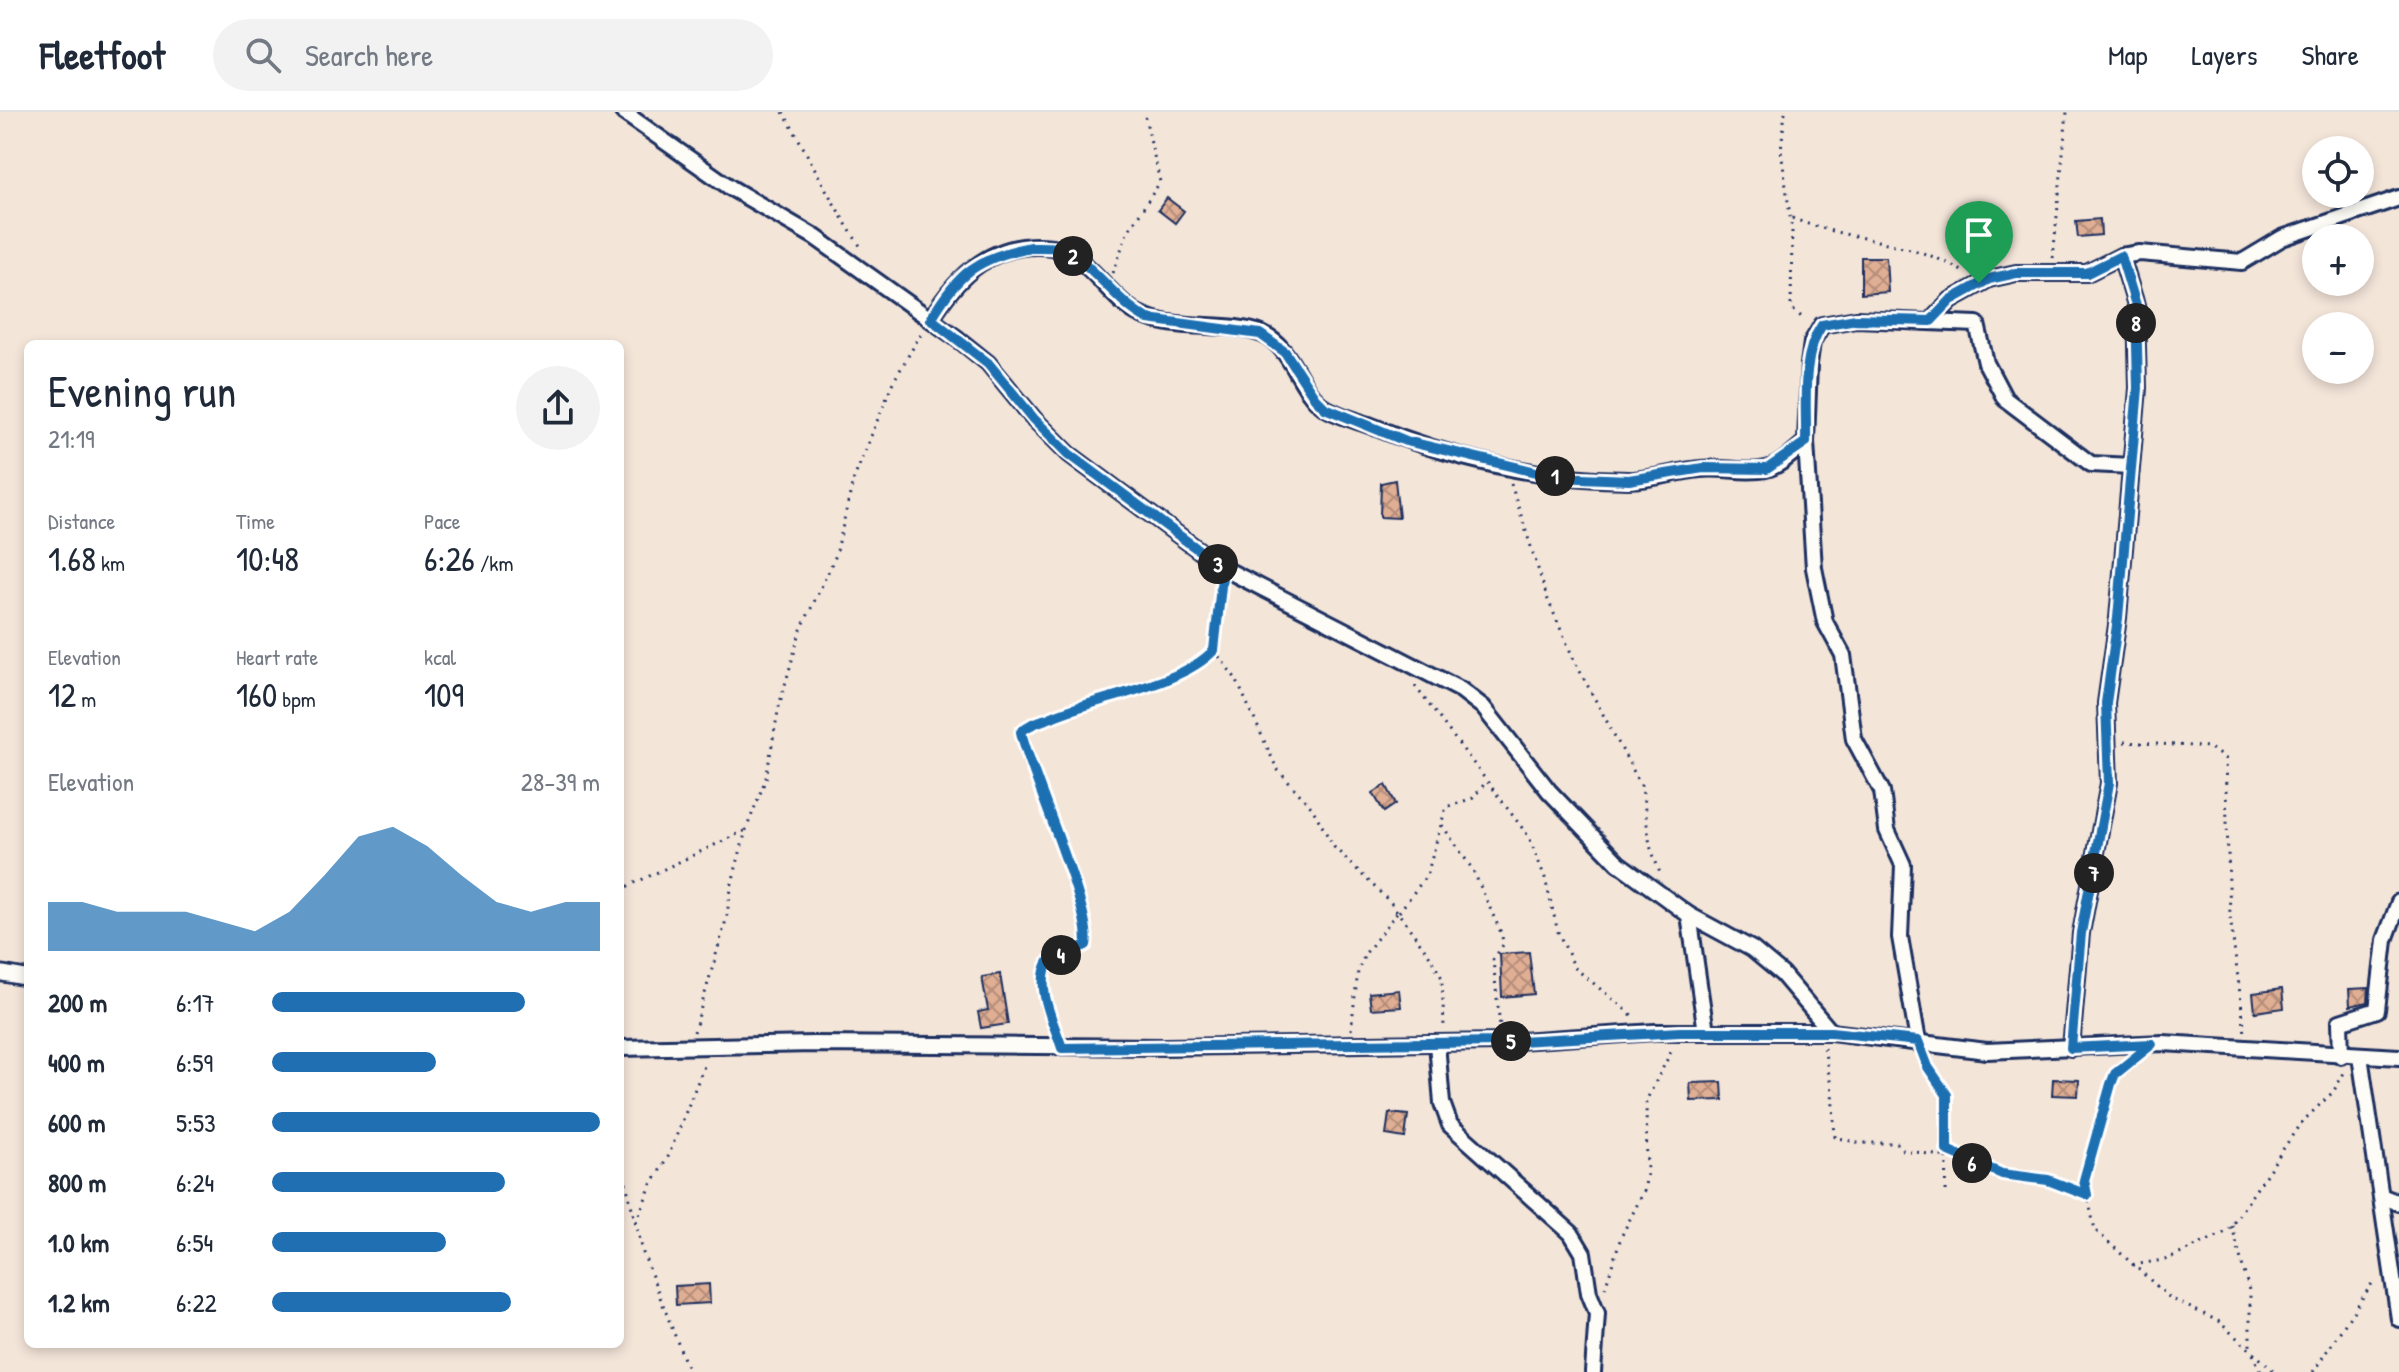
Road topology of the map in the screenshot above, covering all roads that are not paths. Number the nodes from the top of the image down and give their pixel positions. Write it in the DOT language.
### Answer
graph roads {
  1 [pos="623,112"];
  2 [pos="2399,198"];
  3 [pos="2121,256"];
  4 [pos="931,319"];
  5 [pos="1931,321"];
  6 [pos="1806,442"];
  7 [pos="2131,466"];
  8 [pos="2399,902"];
  9 [pos="1689,915"];
  10 [pos="0,973"];
  11 [pos="24,977"];
  12 [pos="1706,1032"];
  13 [pos="1826,1032"];
  14 [pos="1918,1041"];
  15 [pos="1440,1043"];
  16 [pos="624,1048"];
  17 [pos="2071,1048"];
  18 [pos="2351,1056"];
  19 [pos="2399,1057"];
  20 [pos="2381,1196"];
  21 [pos="2399,1203"];
  22 [pos="2396,1279"];
  23 [pos="2399,1319"];
  24 [pos="1593,1372"];
  1 -- 4 [label="street"];
  2 -- 3 [label="street"];
  3 -- 5 [label="street"];
  3 -- 7 [label="street"];
  4 -- 6 [label="street"];
  4 -- 9 [label="street"];
  5 -- 6 [label="street"];
  5 -- 7 [label="street"];
  6 -- 14 [label="street"];
  7 -- 17 [label="street"];
  8 -- 18 [label="street"];
  9 -- 12 [label="street"];
  9 -- 13 [label="street"];
  10 -- 11 [label="street"];
  12 -- 13 [label="street"];
  12 -- 15 [label="street"];
  13 -- 14 [label="street"];
  14 -- 17 [label="street"];
  15 -- 16 [label="street"];
  15 -- 24 [label="street"];
  17 -- 18 [label="street"];
  18 -- 19 [label="street"];
  18 -- 20 [label="street"];
  20 -- 21 [label="street"];
  20 -- 22 [label="street"];
  22 -- 23 [label="street"];
}
